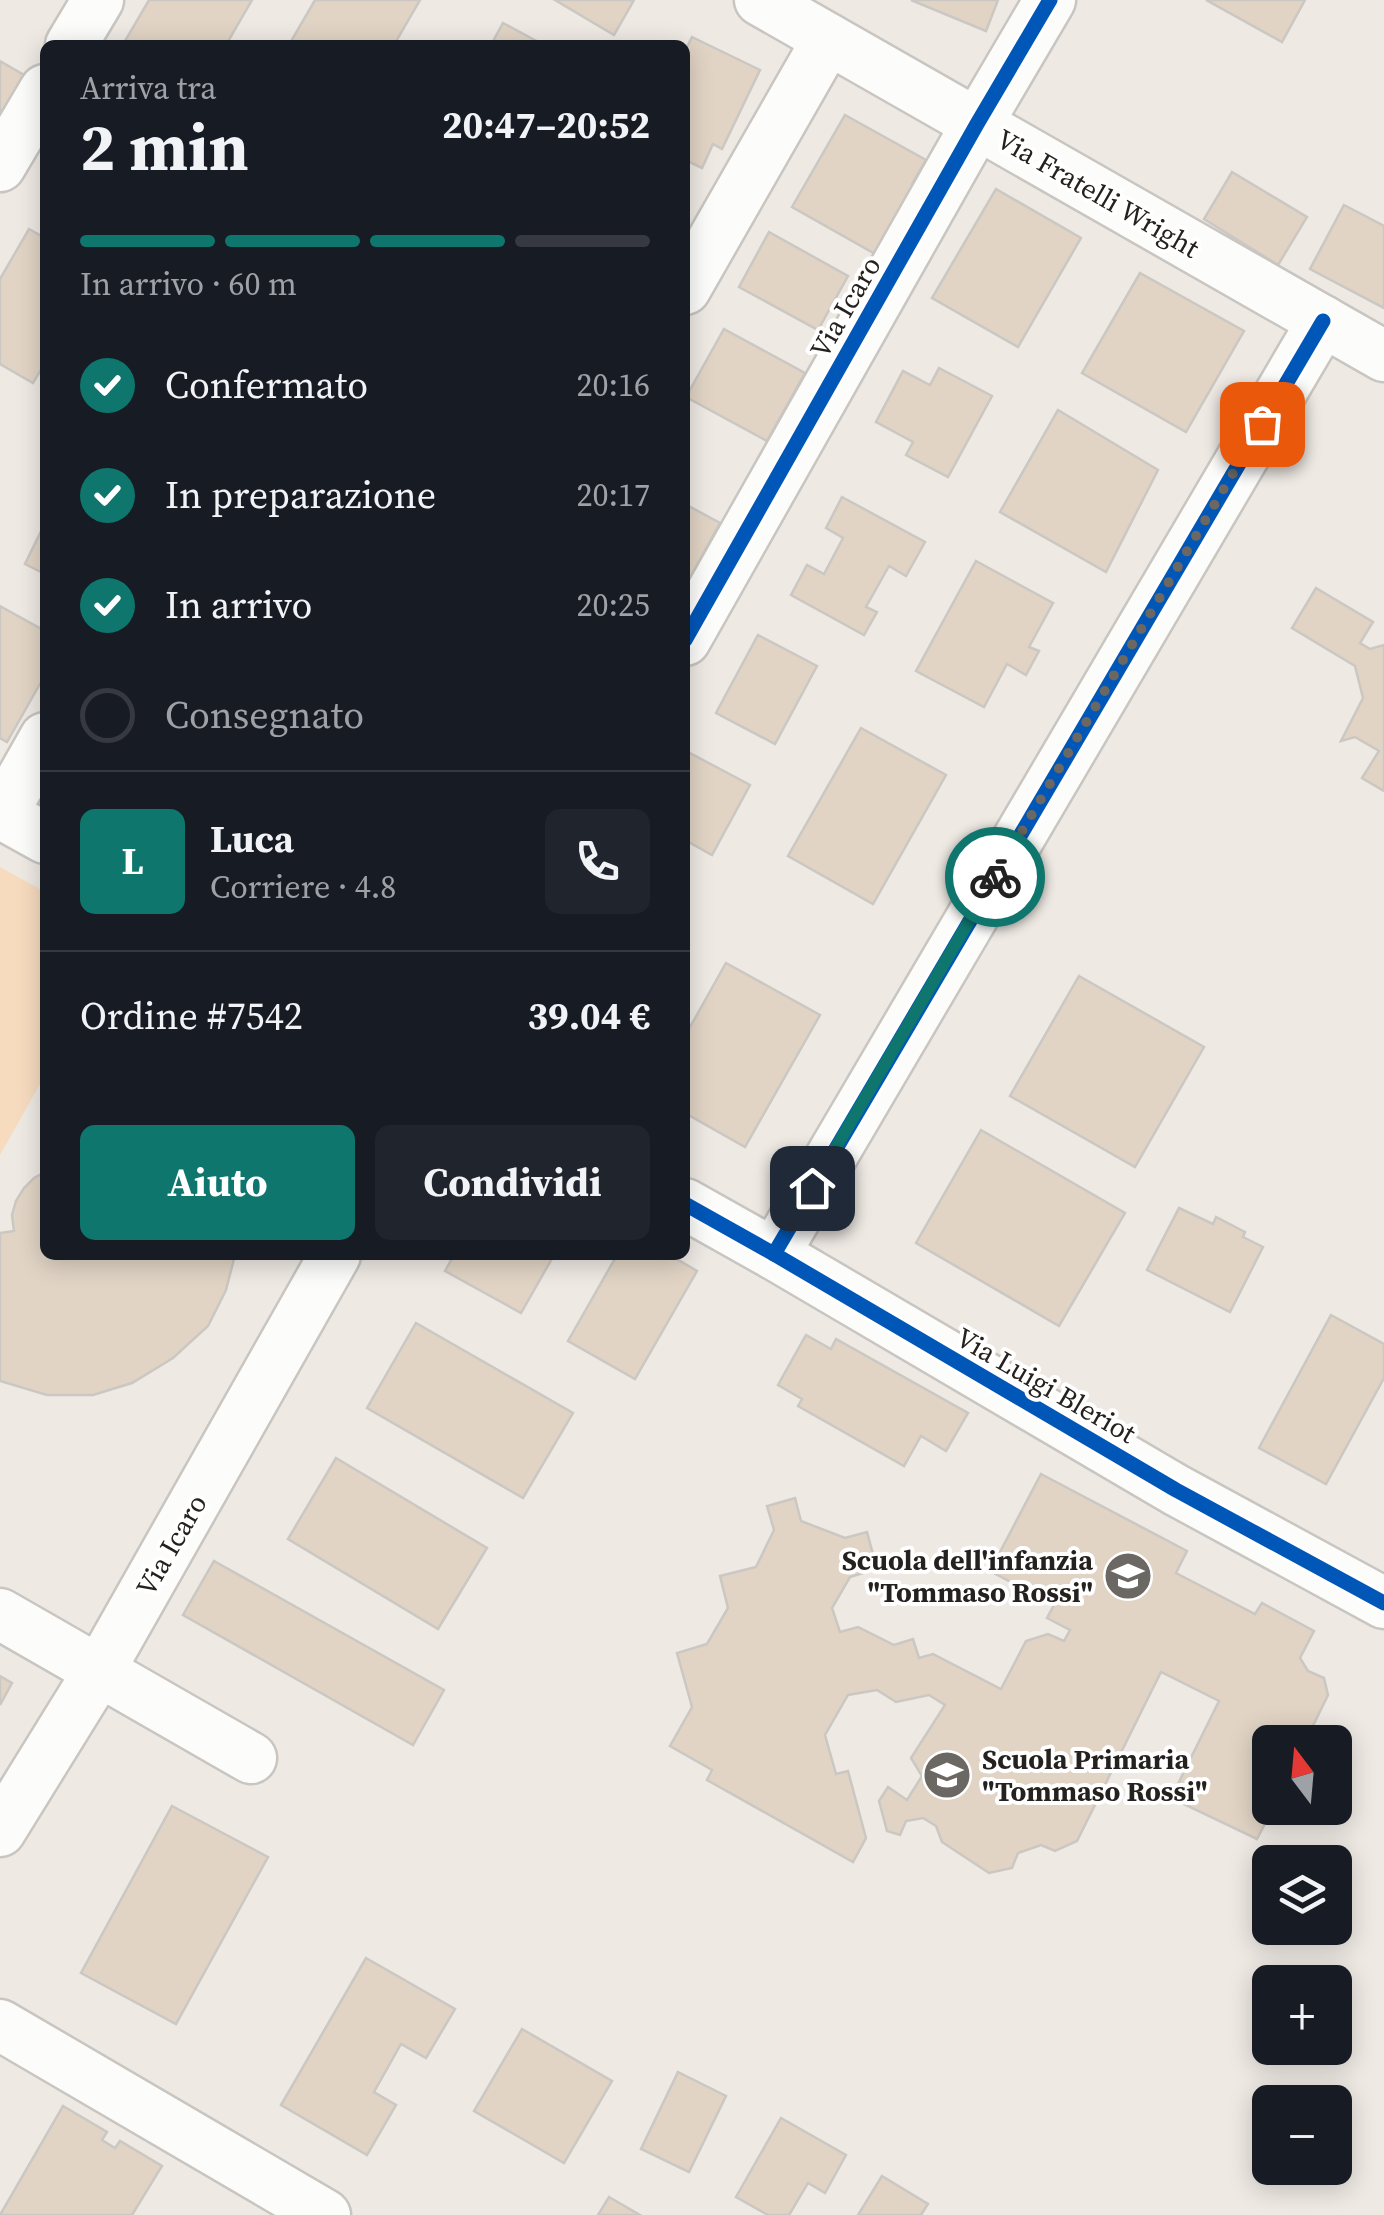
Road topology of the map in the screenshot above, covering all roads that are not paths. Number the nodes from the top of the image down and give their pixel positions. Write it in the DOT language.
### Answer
graph roads {
  1 [pos="98,0"];
  2 [pos="760,0"];
  3 [pos="1050,0"];
  4 [pos="828,39"];
  5 [pos="74,40"];
  6 [pos="40,98"];
  7 [pos="977,124"];
  8 [pos="0,166"];
  9 [pos="690,280"];
  10 [pos="1322,322"];
  11 [pos="1384,356"];
  12 [pos="690,631"];
  13 [pos="40,747"];
  14 [pos="1,813"];
  15 [pos="40,835"];
  16 [pos="690,1207"];
  17 [pos="774,1254"];
  18 [pos="332,1260"];
  19 [pos="1384,1603"];
  20 [pos="0,1614"];
  21 [pos="99,1670"];
  22 [pos="251,1758"];
  23 [pos="0,1831"];
  24 [pos="0,2025"];
  25 [pos="325,2215"];
  1 -- 5 [label="street"];
  2 -- 4 [label="street, Via Fratelli Wright"];
  3 -- 7 [label="street, Via Icaro"];
  4 -- 7 [label="street, Via Fratelli Wright"];
  4 -- 9 [label="street"];
  6 -- 8 [label="street"];
  7 -- 10 [label="street, Via Fratelli Wright"];
  7 -- 12 [label="street, Via Icaro"];
  10 -- 11 [label="street, Via Fratelli Wright"];
  10 -- 17 [label="street"];
  13 -- 14 [label="street"];
  14 -- 15 [label="street"];
  16 -- 17 [label="street, Via Luigi Bleriot"];
  17 -- 19 [label="street, Via Luigi Bleriot"];
  18 -- 21 [label="street, Via Icaro"];
  20 -- 21 [label="street"];
  21 -- 22 [label="street"];
  21 -- 23 [label="street, Via Icaro"];
  24 -- 25 [label="street"];
}
